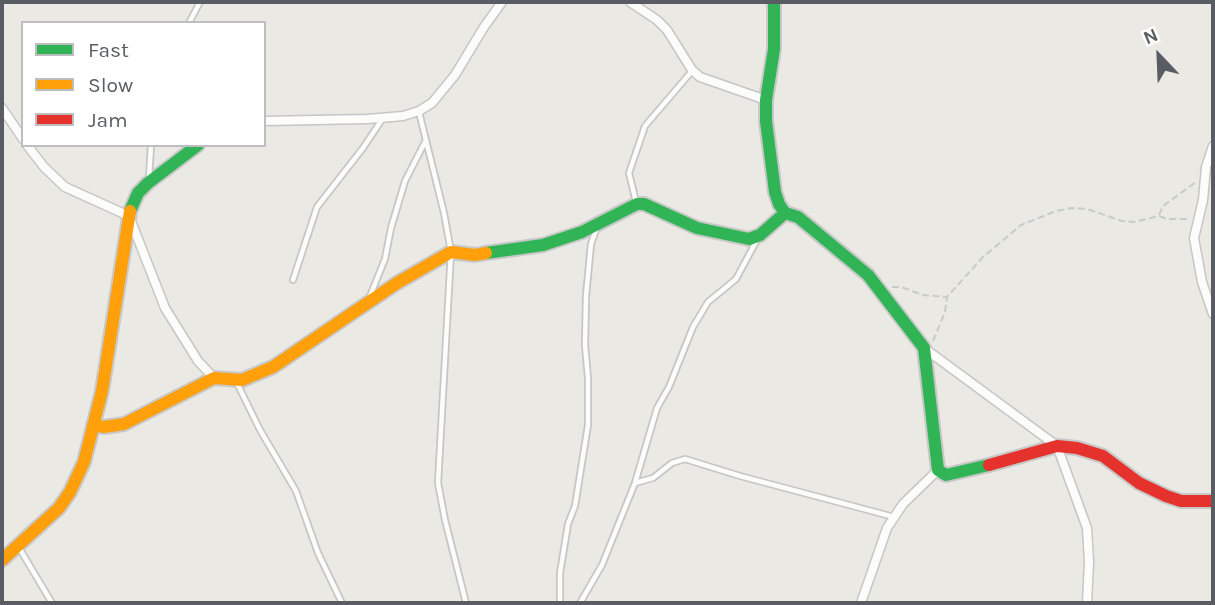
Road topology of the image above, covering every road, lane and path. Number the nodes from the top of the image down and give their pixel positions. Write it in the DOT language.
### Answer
graph roads {
  1 [pos="200,2"];
  2 [pos="502,2"];
  3 [pos="630,2"];
  4 [pos="774,2"];
  5 [pos="190,21"];
  6 [pos="692,70"];
  7 [pos="766,100"];
  8 [pos="2,108"];
  9 [pos="419,111"];
  10 [pos="383,118"];
  11 [pos="266,121"];
  12 [pos="21,136"];
  13 [pos="426,139"];
  14 [pos="1213,146"];
  15 [pos="29,147"];
  16 [pos="151,147"];
  17 [pos="195,147"];
  18 [pos="1206,177"];
  19 [pos="148,183"];
  20 [pos="637,204"];
  21 [pos="785,213"];
  22 [pos="129,216"];
  23 [pos="1159,216"];
  24 [pos="1199,217"];
  25 [pos="602,220"];
  26 [pos="760,235"];
  27 [pos="451,252"];
  28 [pos="293,280"];
  29 [pos="881,290"];
  30 [pos="947,298"];
  31 [pos="365,304"];
  32 [pos="1213,314"];
  33 [pos="924,348"];
  34 [pos="214,378"];
  35 [pos="236,381"];
  36 [pos="93,425"];
  37 [pos="1058,446"];
  38 [pos="938,470"];
  39 [pos="635,482"];
  40 [pos="1213,501"];
  41 [pos="894,517"];
  42 [pos="17,545"];
  43 [pos="2,560"];
  44 [pos="52,603"];
  45 [pos="342,603"];
  46 [pos="466,603"];
  47 [pos="560,603"];
  48 [pos="580,603"];
  49 [pos="861,603"];
  50 [pos="1087,603"];
  1 -- 5 [label="lane"];
  2 -- 9 [label="street"];
  3 -- 6 [label="street"];
  4 -- 7 [label="street"];
  6 -- 7 [label="street"];
  6 -- 20 [label="lane"];
  7 -- 21 [label="street"];
  8 -- 12 [label="street"];
  9 -- 10 [label="street"];
  9 -- 13 [label="lane"];
  10 -- 11 [label="street"];
  10 -- 28 [label="lane"];
  13 -- 27 [label="lane"];
  13 -- 31 [label="lane"];
  14 -- 18 [label="street"];
  15 -- 22 [label="street"];
  16 -- 19 [label="lane"];
  17 -- 19 [label="street"];
  18 -- 23 [label="path"];
  18 -- 24 [label="street"];
  19 -- 22 [label="street"];
  20 -- 25 [label="street"];
  20 -- 26 [label="street"];
  21 -- 26 [label="street"];
  21 -- 29 [label="street"];
  22 -- 34 [label="street"];
  22 -- 36 [label="street"];
  23 -- 24 [label="path"];
  23 -- 30 [label="path"];
  24 -- 32 [label="street"];
  25 -- 27 [label="street"];
  25 -- 47 [label="lane"];
  26 -- 39 [label="lane"];
  27 -- 31 [label="street"];
  27 -- 46 [label="lane"];
  29 -- 30 [label="path"];
  29 -- 33 [label="street"];
  30 -- 33 [label="path"];
  31 -- 35 [label="street"];
  33 -- 37 [label="street"];
  33 -- 38 [label="street"];
  34 -- 35 [label="street"];
  34 -- 36 [label="street"];
  35 -- 45 [label="lane"];
  36 -- 42 [label="street"];
  37 -- 38 [label="street"];
  37 -- 40 [label="street"];
  37 -- 50 [label="street"];
  38 -- 41 [label="street"];
  39 -- 41 [label="lane"];
  39 -- 48 [label="lane"];
  41 -- 49 [label="street"];
  42 -- 43 [label="street"];
  42 -- 44 [label="lane"];
}
